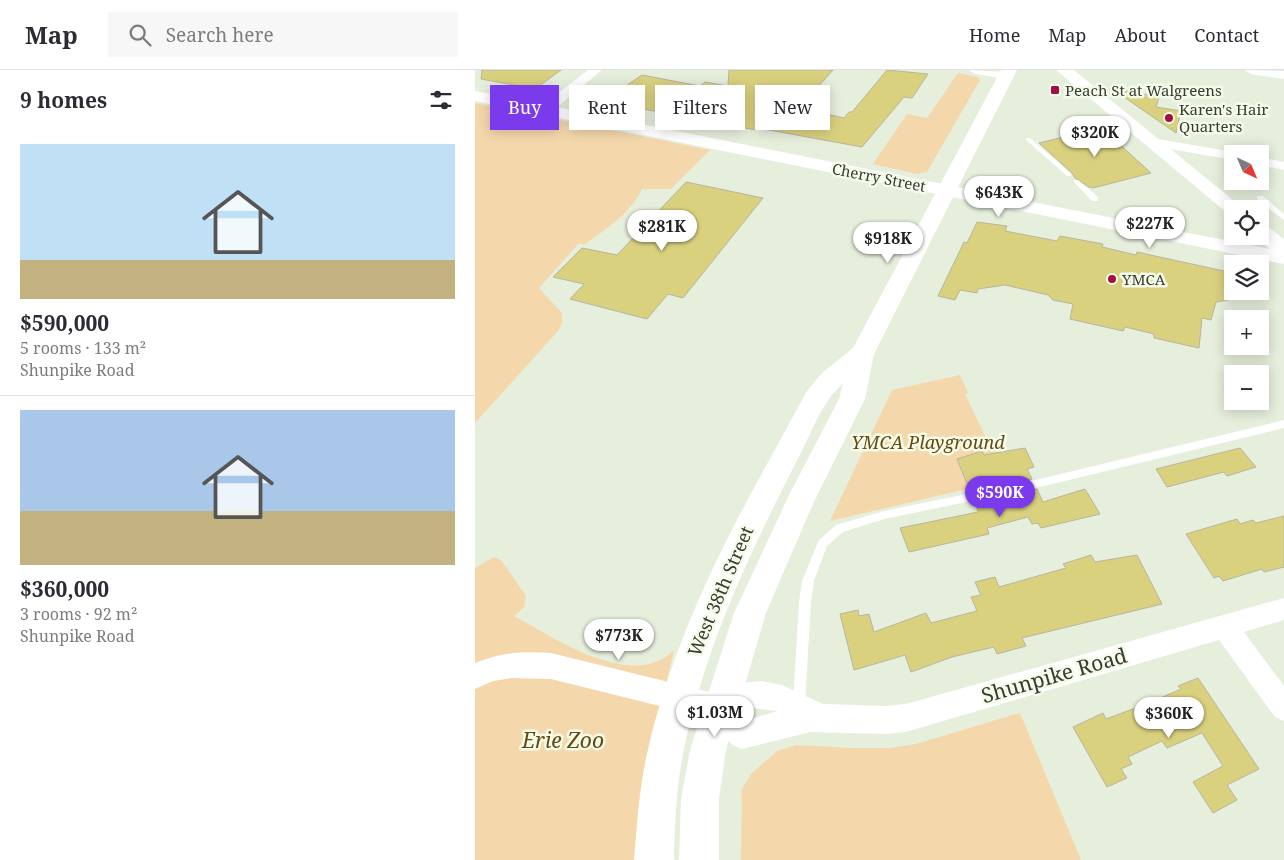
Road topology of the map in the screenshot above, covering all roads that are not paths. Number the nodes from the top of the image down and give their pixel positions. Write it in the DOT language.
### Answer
graph roads {
  1 [pos="596,70"];
  2 [pos="975,70"];
  3 [pos="1064,70"];
  4 [pos="1251,70"];
  5 [pos="1008,73"];
  6 [pos="1284,75"];
  7 [pos="475,96"];
  8 [pos="490,99"];
  9 [pos="559,99"];
  10 [pos="559,113"];
  11 [pos="1029,139"];
  12 [pos="1152,142"];
  13 [pos="1224,154"];
  14 [pos="1269,163"];
  15 [pos="1284,166"];
  16 [pos="1069,175"];
  17 [pos="1076,181"];
  18 [pos="947,190"];
  19 [pos="1260,198"];
  20 [pos="1095,199"];
  21 [pos="1224,201"];
  22 [pos="1284,218"];
  23 [pos="1269,238"];
  24 [pos="1284,250"];
  25 [pos="1284,258"];
  26 [pos="862,354"];
  27 [pos="1284,424"];
  28 [pos="1284,608"];
  29 [pos="1224,626"];
  30 [pos="482,672"];
  31 [pos="677,696"];
  32 [pos="720,708"];
  33 [pos="1284,708"];
  34 [pos="810,711"];
  35 [pos="654,860"];
  36 [pos="699,860"];
  1 -- 9 [label="street"];
  2 -- 5 [label="street"];
  3 -- 12 [label="main road"];
  4 -- 6 [label="street"];
  5 -- 18 [label="main road, West 38th Street"];
  7 -- 8 [label="street, Cherry Street"];
  10 -- 18 [label="street, Cherry Street"];
  11 -- 16 [label="lane"];
  12 -- 13 [label="street"];
  12 -- 21 [label="main road"];
  14 -- 15 [label="street"];
  17 -- 20 [label="lane"];
  18 -- 25 [label="street, Cherry Street"];
  18 -- 26 [label="main road, West 38th Street"];
  19 -- 22 [label="lane"];
  23 -- 24 [label="main road"];
  26 -- 31 [label="main road, West 38th Street"];
  26 -- 32 [label="main road, West 38th Street"];
  27 -- 34 [label="lane"];
  28 -- 29 [label="street, Shunpike Road"];
  29 -- 33 [label="street"];
  29 -- 34 [label="street, Shunpike Road"];
  30 -- 31 [label="street"];
  31 -- 32 [label="street"];
  31 -- 35 [label="main road, West 38th Street"];
  32 -- 34 [label="street, Shunpike Road"];
  32 -- 34 [label="street, Shunpike Road"];
  32 -- 36 [label="main road, West 38th Street"];
}
